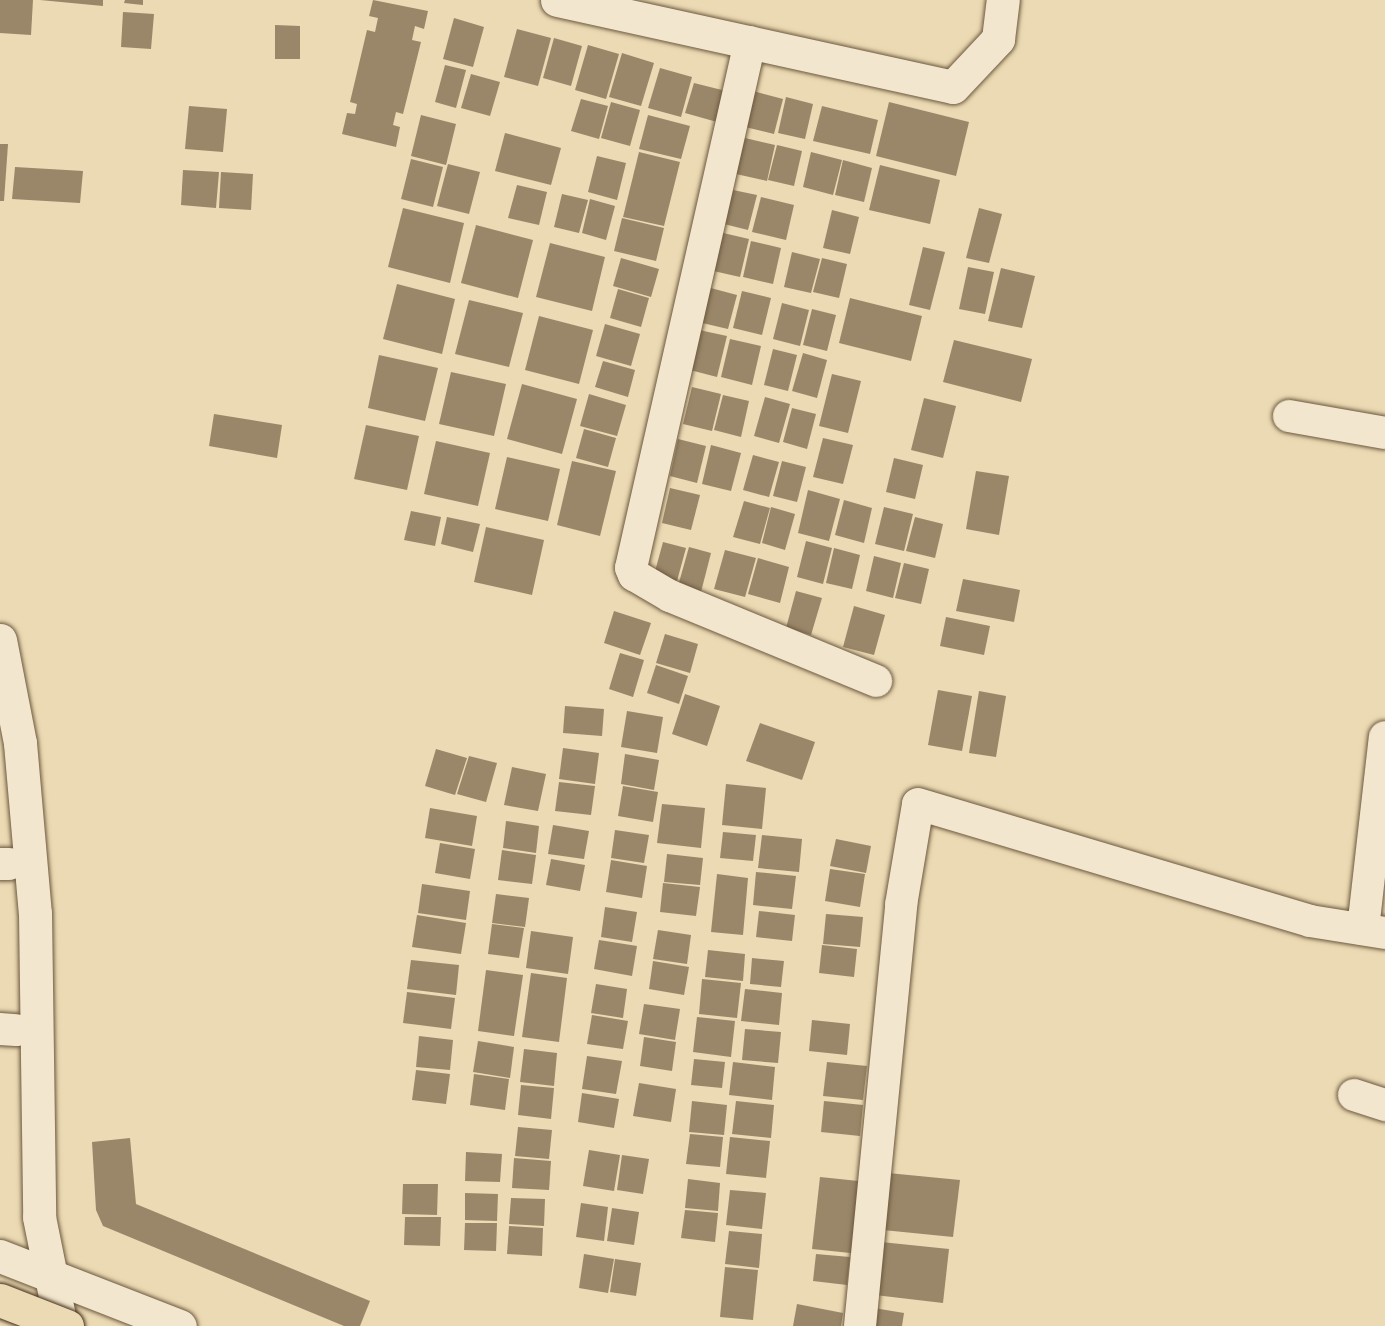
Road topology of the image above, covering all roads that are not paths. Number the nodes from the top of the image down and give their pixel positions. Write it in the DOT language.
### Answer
graph roads {
  1 [pos="557,0"];
  2 [pos="1003,0"];
  3 [pos="750,42"];
  4 [pos="1289,416"];
  5 [pos="1385,433"];
  6 [pos="0,640"];
  7 [pos="876,681"];
  8 [pos="1385,737"];
  9 [pos="0,759"];
  10 [pos="5,864"];
  11 [pos="1374,931"];
  12 [pos="8,1030"];
  13 [pos="1354,1095"];
  14 [pos="1385,1106"];
  15 [pos="25,1266"];
  16 [pos="0,1300"];
  17 [pos="40,1326"];
  18 [pos="61,1326"];
  19 [pos="67,1326"];
  20 [pos="180,1326"];
  21 [pos="860,1326"];
  1 -- 3 [label="main road"];
  2 -- 3 [label="main road"];
  3 -- 7 [label="street"];
  4 -- 5 [label="street"];
  6 -- 15 [label="main road"];
  8 -- 11 [label="street"];
  9 -- 10 [label="main road"];
  10 -- 12 [label="main road"];
  11 -- 21 [label="street"];
  12 -- 15 [label="main road"];
  13 -- 14 [label="street"];
  15 -- 17 [label="main road"];
  15 -- 18 [label="main road"];
  15 -- 20 [label="main road"];
  16 -- 19 [label="main road, bridge"];
}
